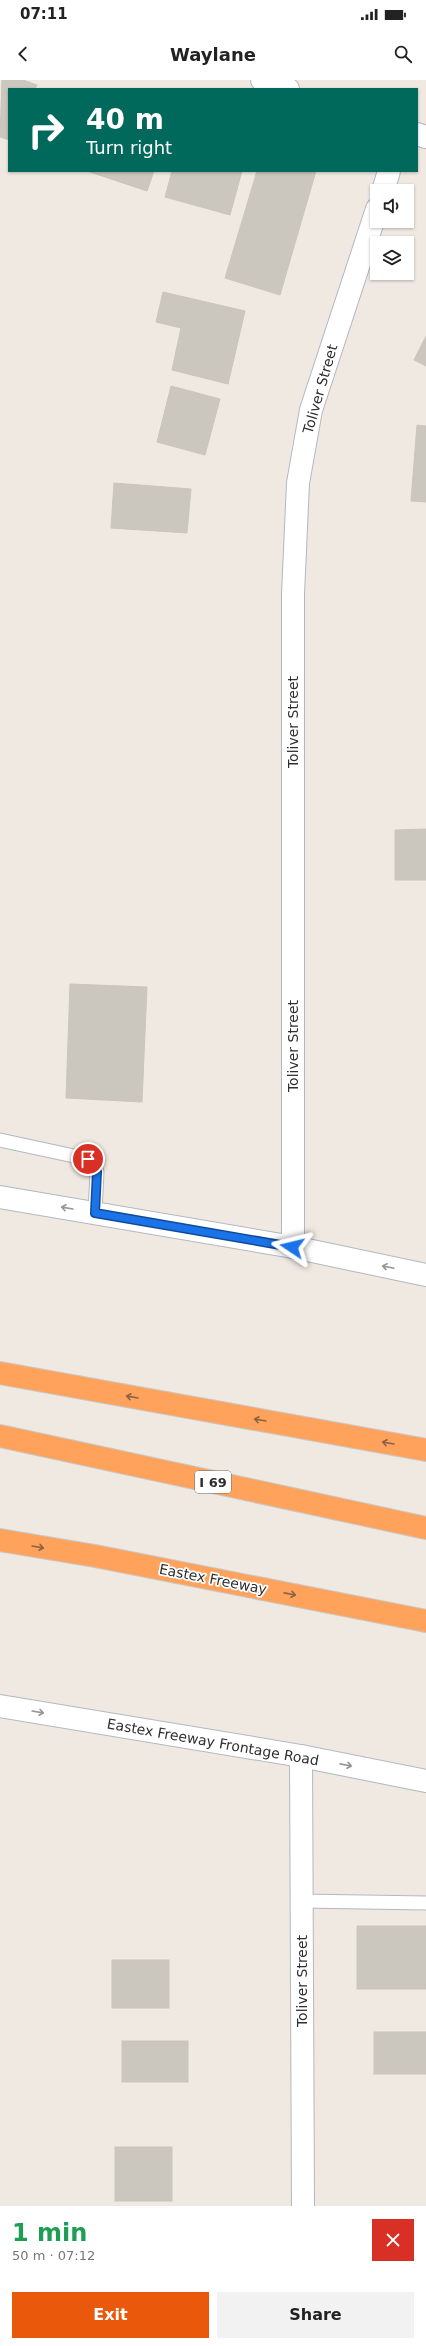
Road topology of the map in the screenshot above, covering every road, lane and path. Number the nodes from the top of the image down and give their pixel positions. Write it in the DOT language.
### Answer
graph roads {
  1 [pos="262,80"];
  2 [pos="285,88"];
  3 [pos="389,172"];
  4 [pos="385,184"];
  5 [pos="370,228"];
  6 [pos="0,1140"];
  7 [pos="0,1197"];
  8 [pos="95,1213"];
  9 [pos="292,1247"];
  10 [pos="426,1275"];
  11 [pos="0,1373"];
  12 [pos="0,1436"];
  13 [pos="426,1450"];
  14 [pos="426,1528"];
  15 [pos="0,1540"];
  16 [pos="426,1621"];
  17 [pos="0,1706"];
  18 [pos="301,1756"];
  19 [pos="426,1781"];
  20 [pos="301,1901"];
  21 [pos="426,1903"];
  22 [pos="302,2206"];
  1 -- 2 [label="street"];
  3 -- 4 [label="street"];
  5 -- 9 [label="street, Toliver Street"];
  6 -- 8 [label="lane"];
  8 -- 7 [label="street, one-way"];
  8 -- 9 [label="street"];
  10 -- 9 [label="street, one-way"];
  13 -- 11 [label="highway, one-way"];
  12 -- 14 [label="highway, I 69"];
  15 -- 16 [label="highway, Eastex Freeway, one-way"];
  17 -- 18 [label="street, Eastex Freeway Frontage Road, one-way"];
  18 -- 19 [label="street, Eastex Freeway Frontage Road, one-way"];
  18 -- 20 [label="street, Toliver Street"];
  20 -- 21 [label="lane"];
  20 -- 22 [label="street, Toliver Street"];
}
